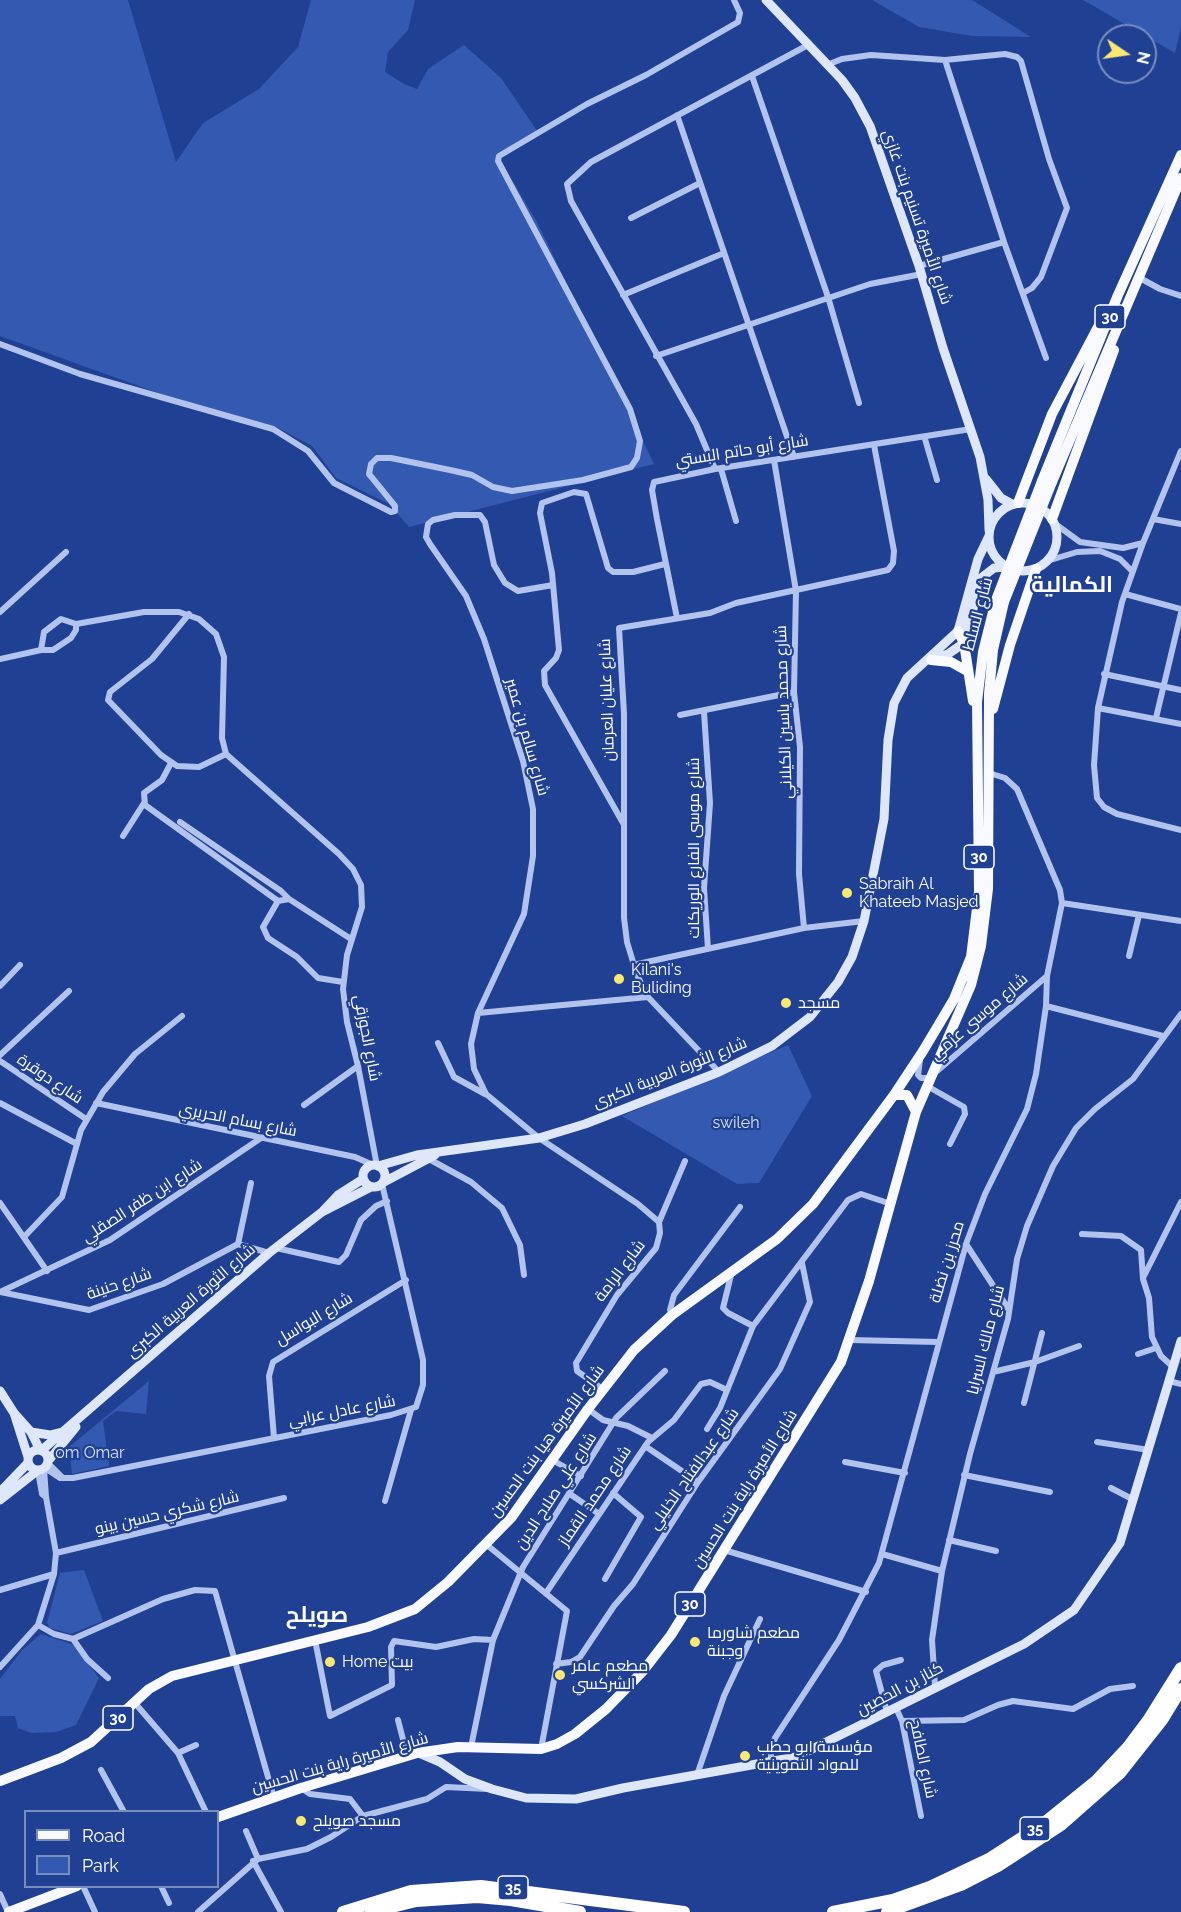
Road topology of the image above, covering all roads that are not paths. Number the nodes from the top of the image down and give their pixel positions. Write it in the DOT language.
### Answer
graph roads {
  1 [pos="734,0"];
  2 [pos="766,0"];
  3 [pos="808,45"];
  4 [pos="945,60"];
  5 [pos="826,65"];
  6 [pos="752,76"];
  7 [pos="677,115"];
  8 [pos="1181,155"];
  9 [pos="1181,178"];
  10 [pos="700,183"];
  11 [pos="631,218"];
  12 [pos="1004,242"];
  13 [pos="724,253"];
  14 [pos="921,270"];
  15 [pos="1137,277"];
  16 [pos="1023,294"];
  17 [pos="623,295"];
  18 [pos="1118,295"];
  19 [pos="1181,296"];
  20 [pos="828,297"];
  21 [pos="1125,309"];
  22 [pos="747,323"];
  23 [pos="0,344"];
  24 [pos="656,356"];
  25 [pos="1046,358"];
  26 [pos="859,403"];
  27 [pos="971,429"];
  28 [pos="925,439"];
  29 [pos="874,445"];
  30 [pos="1181,451"];
  31 [pos="794,457"];
  32 [pos="774,460"];
  33 [pos="718,469"];
  34 [pos="982,474"];
  35 [pos="937,480"];
  36 [pos="1047,482"];
  37 [pos="1015,504"];
  38 [pos="1153,519"];
  39 [pos="736,521"];
  40 [pos="1053,521"];
  41 [pos="1181,525"];
  42 [pos="989,533"];
  43 [pos="1143,543"];
  44 [pos="1101,548"];
  45 [pos="66,552"];
  46 [pos="1047,561"];
  47 [pos="665,564"];
  48 [pos="1005,567"];
  49 [pos="1036,569"];
  50 [pos="1132,572"];
  51 [pos="554,585"];
  52 [pos="796,591"];
  53 [pos="1125,594"];
  54 [pos="1000,601"];
  55 [pos="1181,611"];
  56 [pos="0,612"];
  57 [pos="189,614"];
  58 [pos="677,618"];
  59 [pos="76,624"];
  60 [pos="958,631"];
  61 [pos="963,643"];
  62 [pos="41,650"];
  63 [pos="0,659"];
  64 [pos="928,661"];
  65 [pos="968,671"];
  66 [pos="1104,674"];
  67 [pos="1163,685"];
  68 [pos="1181,690"];
  69 [pos="794,692"];
  70 [pos="1098,708"];
  71 [pos="704,711"];
  72 [pos="680,715"];
  73 [pos="1156,718"];
  74 [pos="989,723"];
  75 [pos="1181,724"];
  76 [pos="975,729"];
  77 [pos="228,756"];
  78 [pos="171,763"];
  79 [pos="989,773"];
  80 [pos="144,803"];
  81 [pos="180,822"];
  82 [pos="624,823"];
  83 [pos="1181,830"];
  84 [pos="123,836"];
  85 [pos="289,899"];
  86 [pos="278,901"];
  87 [pos="1062,903"];
  88 [pos="1139,915"];
  89 [pos="864,921"];
  90 [pos="1181,921"];
  91 [pos="804,928"];
  92 [pos="351,939"];
  93 [pos="708,949"];
  94 [pos="1129,956"];
  95 [pos="20,965"];
  96 [pos="633,965"];
  97 [pos="1047,976"];
  98 [pos="343,982"];
  99 [pos="0,986"];
  100 [pos="69,991"];
  101 [pos="648,997"];
  102 [pos="1046,1006"];
  103 [pos="478,1013"];
  104 [pos="1181,1014"];
  105 [pos="182,1016"];
  106 [pos="1163,1036"];
  107 [pos="438,1043"];
  108 [pos="923,1051"];
  109 [pos="0,1055"];
  110 [pos="0,1061"];
  111 [pos="358,1066"];
  112 [pos="719,1072"];
  113 [pos="928,1082"];
  114 [pos="486,1094"];
  115 [pos="894,1095"];
  116 [pos="0,1103"];
  117 [pos="96,1103"];
  118 [pos="304,1105"];
  119 [pos="916,1112"];
  120 [pos="86,1119"];
  121 [pos="261,1138"];
  122 [pos="539,1138"];
  123 [pos="77,1144"];
  124 [pos="950,1144"];
  125 [pos="426,1157"];
  126 [pos="685,1161"];
  127 [pos="376,1166"];
  128 [pos="363,1179"];
  129 [pos="251,1183"];
  130 [pos="378,1185"];
  131 [pos="386,1200"];
  132 [pos="1181,1202"];
  133 [pos="0,1203"];
  134 [pos="892,1204"];
  135 [pos="740,1207"];
  136 [pos="322,1212"];
  137 [pos="659,1222"];
  138 [pos="1082,1234"];
  139 [pos="25,1236"];
  140 [pos="238,1244"];
  141 [pos="966,1244"];
  142 [pos="272,1250"];
  143 [pos="802,1263"];
  144 [pos="47,1271"];
  145 [pos="733,1271"];
  146 [pos="524,1275"];
  147 [pos="1143,1279"];
  148 [pos="406,1280"];
  149 [pos="0,1292"];
  150 [pos="1010,1310"];
  151 [pos="672,1315"];
  152 [pos="753,1326"];
  153 [pos="1042,1333"];
  154 [pos="850,1340"];
  155 [pos="1181,1341"];
  156 [pos="938,1342"];
  157 [pos="1079,1346"];
  158 [pos="1156,1348"];
  159 [pos="1138,1354"];
  160 [pos="1035,1362"];
  161 [pos="1173,1367"];
  162 [pos="665,1371"];
  163 [pos="993,1372"];
  164 [pos="1169,1381"];
  165 [pos="1181,1384"];
  166 [pos="604,1390"];
  167 [pos="727,1390"];
  168 [pos="0,1391"];
  169 [pos="1023,1403"];
  170 [pos="588,1409"];
  171 [pos="411,1410"];
  172 [pos="14,1413"];
  173 [pos="83,1416"];
  174 [pos="614,1422"];
  175 [pos="707,1429"];
  176 [pos="31,1432"];
  177 [pos="65,1432"];
  178 [pos="274,1438"];
  179 [pos="652,1438"];
  180 [pos="1097,1442"];
  181 [pos="645,1446"];
  182 [pos="41,1450"];
  183 [pos="1150,1450"];
  184 [pos="28,1460"];
  185 [pos="554,1461"];
  186 [pos="845,1462"];
  187 [pos="44,1467"];
  188 [pos="905,1473"];
  189 [pos="964,1475"];
  190 [pos="581,1476"];
  191 [pos="698,1482"];
  192 [pos="1111,1488"];
  193 [pos="0,1492"];
  194 [pos="1050,1492"];
  195 [pos="613,1493"];
  196 [pos="570,1494"];
  197 [pos="284,1498"];
  198 [pos="0,1500"];
  199 [pos="1135,1500"];
  200 [pos="385,1502"];
  201 [pos="599,1514"];
  202 [pos="950,1540"];
  203 [pos="487,1545"];
  204 [pos="724,1550"];
  205 [pos="996,1551"];
  206 [pos="56,1553"];
  207 [pos="882,1554"];
  208 [pos="942,1571"];
  209 [pos="54,1574"];
  210 [pos="521,1575"];
  211 [pos="605,1579"];
  212 [pos="0,1590"];
  213 [pos="866,1592"];
  214 [pos="546,1593"];
  215 [pos="760,1619"];
  216 [pos="38,1625"];
  217 [pos="73,1639"];
  218 [pos="315,1640"];
  219 [pos="493,1641"];
  220 [pos="235,1660"];
  221 [pos="901,1660"];
  222 [pos="556,1664"];
  223 [pos="0,1667"];
  224 [pos="1181,1668"];
  225 [pos="108,1678"];
  226 [pos="935,1686"];
  227 [pos="1133,1686"];
  228 [pos="1181,1689"];
  229 [pos="134,1702"];
  230 [pos="892,1710"];
  231 [pos="398,1720"];
  232 [pos="902,1721"];
  233 [pos="196,1745"];
  234 [pos="471,1747"];
  235 [pos="445,1748"];
  236 [pos="541,1749"];
  237 [pos="178,1753"];
  238 [pos="412,1754"];
  239 [pos="771,1762"];
  240 [pos="447,1766"];
  241 [pos="101,1770"];
  242 [pos="697,1774"];
  243 [pos="0,1781"];
  244 [pos="301,1788"];
  245 [pos="492,1789"];
  246 [pos="274,1798"];
  247 [pos="123,1810"];
  248 [pos="205,1810"];
  249 [pos="219,1816"];
  250 [pos="363,1816"];
  251 [pos="921,1816"];
  252 [pos="246,1831"];
  253 [pos="255,1860"];
  254 [pos="74,1888"];
  255 [pos="83,1888"];
  256 [pos="161,1888"];
  257 [pos="0,1894"];
  258 [pos="169,1903"];
  259 [pos="9,1912"];
  260 [pos="95,1912"];
  261 [pos="198,1912"];
  262 [pos="280,1912"];
  263 [pos="343,1912"];
  264 [pos="371,1912"];
  265 [pos="580,1912"];
  266 [pos="684,1912"];
  267 [pos="833,1912"];
  268 [pos="889,1912"];
  1 -- 23 [label="street"];
  2 -- 3 [label="street, شارع الأميرة تسنيم بنت غازي"];
  3 -- 5 [label="street, شارع الأميرة تسنيم بنت غازي"];
  3 -- 6 [label="street"];
  4 -- 5 [label="street"];
  4 -- 12 [label="street"];
  4 -- 16 [label="street"];
  5 -- 14 [label="street, شارع الأميرة تسنيم بنت غازي"];
  6 -- 7 [label="street"];
  6 -- 20 [label="street"];
  7 -- 10 [label="street"];
  7 -- 17 [label="street"];
  8 -- 18 [label="main road, شارع السلط / 30"];
  9 -- 15 [label="main road, شارع السلط / 30"];
  10 -- 11 [label="street"];
  10 -- 13 [label="street"];
  12 -- 14 [label="street"];
  12 -- 16 [label="street"];
  13 -- 17 [label="street"];
  13 -- 22 [label="street"];
  14 -- 20 [label="street"];
  14 -- 27 [label="street, شارع الأميرة تسنيم بنت غازي"];
  15 -- 19 [label="street"];
  15 -- 21 [label="main road, شارع السلط / 30"];
  16 -- 25 [label="street"];
  17 -- 24 [label="street"];
  18 -- 36 [label="main road, شارع السلط / 30"];
  18 -- 37 [label="main road"];
  20 -- 22 [label="street"];
  20 -- 26 [label="street"];
  21 -- 36 [label="main road, شارع السلط / 30"];
  21 -- 40 [label="main road"];
  22 -- 24 [label="street"];
  22 -- 31 [label="street"];
  24 -- 33 [label="street"];
  27 -- 28 [label="street, شارع أبو حاتم البستي"];
  27 -- 34 [label="street, شارع الأميرة تسنيم بنت غازي"];
  28 -- 29 [label="street, شارع أبو حاتم البستي"];
  28 -- 35 [label="street"];
  29 -- 31 [label="street, شارع أبو حاتم البستي"];
  29 -- 52 [label="street, شارع عليان العرمان"];
  30 -- 38 [label="street"];
  31 -- 32 [label="street, شارع أبو حاتم البستي"];
  32 -- 33 [label="street, شارع أبو حاتم البستي"];
  32 -- 52 [label="street, شارع محمد ياسين الكيلاني"];
  33 -- 39 [label="street"];
  33 -- 47 [label="street, شارع أبو حاتم البستي"];
  34 -- 37 [label="street, شارع الأميرة تسنيم بنت غازي"];
  34 -- 42 [label="street, شارع الأميرة تسنيم بنت غازي"];
  36 -- 54 [label="main road, شارع السلط / 30, bridge"];
  37 -- 40 [label="street"];
  37 -- 42 [label="street"];
  38 -- 41 [label="street"];
  38 -- 43 [label="street"];
  40 -- 44 [label="street"];
  40 -- 46 [label="street"];
  42 -- 48 [label="street"];
  42 -- 60 [label="street"];
  43 -- 44 [label="street"];
  43 -- 50 [label="street"];
  44 -- 46 [label="street"];
  44 -- 50 [label="street"];
  45 -- 56 [label="street"];
  46 -- 49 [label="street"];
  47 -- 51 [label="street"];
  47 -- 58 [label="street, شارع أبو حاتم البستي"];
  48 -- 49 [label="street"];
  48 -- 61 [label="street"];
  49 -- 74 [label="main road"];
  50 -- 53 [label="street"];
  51 -- 82 [label="street"];
  51 -- 103 [label="street, شارع سالم بن عمير"];
  52 -- 58 [label="street, شارع عليان العرمان"];
  52 -- 69 [label="street, شارع محمد ياسين الكيلاني"];
  53 -- 55 [label="street"];
  53 -- 66 [label="street"];
  54 -- 74 [label="main road, شارع السلط / 30"];
  54 -- 76 [label="main road, شارع السلط / 30"];
  55 -- 67 [label="street"];
  57 -- 59 [label="street"];
  57 -- 77 [label="street"];
  57 -- 78 [label="street"];
  58 -- 82 [label="street, شارع عليان العرمان"];
  59 -- 62 [label="street"];
  59 -- 62 [label="street"];
  60 -- 61 [label="main road"];
  60 -- 64 [label="street, شارع الثورة العربية الكبرى"];
  61 -- 64 [label="street, شارع الثورة العربية الكبرى"];
  61 -- 65 [label="main road"];
  62 -- 63 [label="street"];
  64 -- 65 [label="main road"];
  64 -- 89 [label="street, شارع الثورة العربية الكبرى"];
  65 -- 76 [label="main road"];
  66 -- 67 [label="street"];
  66 -- 70 [label="street"];
  67 -- 68 [label="street"];
  67 -- 73 [label="street"];
  69 -- 71 [label="street"];
  69 -- 91 [label="street, شارع محمد ياسين الكيلاني"];
  70 -- 73 [label="street"];
  70 -- 83 [label="street"];
  71 -- 72 [label="street"];
  71 -- 93 [label="street, شارع موسى الفارع الوريكات"];
  73 -- 75 [label="street"];
  74 -- 79 [label="main road, شارع السلط / 30"];
  76 -- 108 [label="main road, شارع السلط / 30"];
  77 -- 78 [label="street"];
  77 -- 92 [label="street, شارع الجوزقي"];
  78 -- 80 [label="street"];
  79 -- 87 [label="street, محرز بن نضلة"];
  79 -- 113 [label="main road, شارع السلط / 30"];
  80 -- 84 [label="street"];
  80 -- 86 [label="street"];
  81 -- 85 [label="street"];
  82 -- 96 [label="street, شارع عليان العرمان"];
  85 -- 86 [label="street"];
  85 -- 92 [label="street"];
  86 -- 98 [label="street"];
  87 -- 88 [label="street"];
  87 -- 97 [label="street, محرز بن نضلة"];
  88 -- 90 [label="street"];
  88 -- 94 [label="street"];
  89 -- 91 [label="street"];
  89 -- 112 [label="street, شارع الثورة العربية الكبرى"];
  91 -- 93 [label="street"];
  92 -- 98 [label="street, شارع الجوزقي"];
  93 -- 96 [label="street"];
  95 -- 99 [label="street"];
  96 -- 101 [label="street, شارع عليان العرمان"];
  97 -- 102 [label="street, محرز بن نضلة"];
  97 -- 113 [label="street, شارع موسى عزمي"];
  98 -- 111 [label="street, شارع الجوزقي"];
  100 -- 109 [label="street"];
  101 -- 103 [label="street"];
  101 -- 112 [label="street, شارع عليان العرمان"];
  102 -- 106 [label="street"];
  102 -- 141 [label="street, محرز بن نضلة"];
  103 -- 114 [label="street, شارع سالم بن عمير"];
  104 -- 106 [label="street, شارع مالك السرايا"];
  105 -- 117 [label="street"];
  106 -- 150 [label="street, شارع مالك السرايا"];
  107 -- 114 [label="street"];
  108 -- 113 [label="street"];
  108 -- 115 [label="main road, شارع السلط / 30"];
  110 -- 120 [label="street, شارع دوقرة"];
  111 -- 118 [label="street"];
  111 -- 127 [label="street, شارع الجوزقي"];
  112 -- 122 [label="street, شارع الثورة العربية الكبرى"];
  113 -- 119 [label="main road, شارع السلط / 30"];
  113 -- 124 [label="street"];
  114 -- 122 [label="street, شارع سالم بن عمير"];
  115 -- 119 [label="main road"];
  115 -- 145 [label="main road, شارع الأميرة هيا بنت الحسين / 30"];
  116 -- 123 [label="street"];
  117 -- 120 [label="street"];
  117 -- 121 [label="street, شارع بسام الحريري"];
  119 -- 134 [label="main road, شارع الأميرة راية بنت الحسين / 30"];
  120 -- 123 [label="street"];
  121 -- 127 [label="street, شارع بسام الحريري"];
  121 -- 144 [label="street, شارع ابن ظفر الصقلي"];
  122 -- 125 [label="street, شارع الثورة العربية الكبرى"];
  122 -- 137 [label="street"];
  123 -- 139 [label="street"];
  125 -- 127 [label="street, شارع الثورة العربية الكبرى"];
  125 -- 130 [label="street, شارع الثورة العربية الكبرى"];
  125 -- 146 [label="street"];
  126 -- 137 [label="street, شارع الرامة"];
  127 -- 128 [label="street, شارع الثورة العربية الكبرى"];
  127 -- 130 [label="street"];
  128 -- 130 [label="street"];
  128 -- 136 [label="street, شارع الثورة العربية الكبرى"];
  129 -- 140 [label="street"];
  130 -- 131 [label="street, شارع عادل عرابي"];
  130 -- 136 [label="street, شارع الثورة العربية الكبرى"];
  131 -- 142 [label="street"];
  131 -- 148 [label="street, شارع عادل عرابي"];
  132 -- 147 [label="street"];
  133 -- 139 [label="street"];
  134 -- 143 [label="street"];
  134 -- 154 [label="main road, شارع الأميرة راية بنت الحسين / 30"];
  135 -- 151 [label="street"];
  136 -- 142 [label="street, شارع الثورة العربية الكبرى"];
  137 -- 166 [label="street, شارع الرامة"];
  138 -- 147 [label="street"];
  139 -- 144 [label="street"];
  140 -- 142 [label="street"];
  140 -- 149 [label="street, شارع حنينة"];
  141 -- 150 [label="street"];
  141 -- 156 [label="street, محرز بن نضلة"];
  142 -- 173 [label="street, شارع الثورة العربية الكبرى"];
  143 -- 152 [label="street"];
  143 -- 191 [label="street, شارع عبدالفتاح الخليلي"];
  144 -- 149 [label="street, شارع ابن ظفر الصقلي"];
  145 -- 151 [label="main road, شارع الأميرة هيا بنت الحسين / 30"];
  145 -- 152 [label="street"];
  147 -- 158 [label="street"];
  148 -- 171 [label="street, شارع عادل عرابي"];
  148 -- 178 [label="street, شارع البواسل"];
  150 -- 163 [label="street, شارع مالك السرايا"];
  151 -- 166 [label="main road, شارع الأميرة هيا بنت الحسين / 30"];
  152 -- 167 [label="street"];
  153 -- 160 [label="street"];
  154 -- 156 [label="street"];
  154 -- 204 [label="main road, شارع الأميرة راية بنت الحسين / 30"];
  155 -- 161 [label="street, كناز بن الحصين"];
  156 -- 188 [label="street, محرز بن نضلة"];
  157 -- 160 [label="street"];
  158 -- 159 [label="street"];
  158 -- 161 [label="street"];
  160 -- 163 [label="street"];
  160 -- 169 [label="street"];
  161 -- 164 [label="street, كناز بن الحصين"];
  162 -- 174 [label="street, شارع علي صلاح الدين"];
  163 -- 189 [label="street, شارع مالك السرايا"];
  164 -- 165 [label="street"];
  164 -- 183 [label="street, كناز بن الحصين"];
  166 -- 170 [label="main road, شارع الأميرة هيا بنت الحسين / 30"];
  167 -- 175 [label="street"];
  167 -- 179 [label="street, شارع محمد القماز"];
  168 -- 172 [label="street"];
  170 -- 174 [label="street"];
  170 -- 185 [label="main road, شارع الأميرة هيا بنت الحسين / 30"];
  171 -- 178 [label="street, شارع عادل عرابي"];
  171 -- 200 [label="street"];
  172 -- 176 [label="street"];
  172 -- 184 [label="street"];
  173 -- 177 [label="street, شارع الثورة العربية الكبرى"];
  173 -- 187 [label="street, شارع الثورة العربية الكبرى"];
  174 -- 179 [label="street"];
  174 -- 190 [label="street, شارع علي صلاح الدين"];
  176 -- 177 [label="street"];
  176 -- 182 [label="street"];
  177 -- 182 [label="street, شارع الثورة العربية الكبرى"];
  178 -- 187 [label="street, شارع عادل عرابي"];
  179 -- 181 [label="street, شارع محمد القماز"];
  180 -- 183 [label="street"];
  181 -- 191 [label="street"];
  181 -- 195 [label="street, شارع محمد القماز"];
  182 -- 184 [label="street, شارع الثورة العربية الكبرى"];
  182 -- 187 [label="street"];
  183 -- 199 [label="street, كناز بن الحصين"];
  184 -- 187 [label="street"];
  184 -- 193 [label="street"];
  185 -- 190 [label="street"];
  185 -- 203 [label="main road, شارع الأميرة هيا بنت الحسين / 30"];
  186 -- 188 [label="street"];
  187 -- 198 [label="street, شارع الثورة العربية الكبرى"];
  187 -- 206 [label="street"];
  188 -- 207 [label="street, محرز بن نضلة"];
  189 -- 194 [label="street"];
  189 -- 202 [label="street, شارع مالك السرايا"];
  190 -- 196 [label="street, شارع علي صلاح الدين"];
  191 -- 222 [label="street, شارع عبدالفتاح الخليلي"];
  192 -- 199 [label="street"];
  195 -- 201 [label="street, شارع محمد القماز"];
  195 -- 211 [label="street"];
  196 -- 201 [label="street"];
  196 -- 210 [label="street, شارع علي صلاح الدين"];
  197 -- 206 [label="street, شارع شكري حسين بينو"];
  199 -- 226 [label="street, كناز بن الحصين"];
  201 -- 214 [label="street, شارع محمد القماز"];
  202 -- 205 [label="street"];
  202 -- 208 [label="street, شارع مالك السرايا"];
  203 -- 210 [label="street"];
  203 -- 218 [label="main road, شارع الأميرة هيا بنت الحسين / 30"];
  204 -- 213 [label="street"];
  204 -- 236 [label="main road, شارع الأميرة راية بنت الحسين / 30"];
  206 -- 209 [label="street"];
  207 -- 208 [label="street"];
  207 -- 213 [label="street, محرز بن نضلة"];
  208 -- 226 [label="street, شارع مالك السرايا"];
  209 -- 212 [label="street"];
  209 -- 216 [label="street"];
  210 -- 214 [label="street"];
  210 -- 219 [label="street, شارع علي صلاح الدين"];
  213 -- 239 [label="street, محرز بن نضلة"];
  214 -- 222 [label="street"];
  215 -- 242 [label="street"];
  216 -- 217 [label="street"];
  216 -- 223 [label="street"];
  217 -- 220 [label="street"];
  217 -- 225 [label="street"];
  218 -- 219 [label="street"];
  218 -- 220 [label="main road, شارع الأميرة هيا بنت الحسين / 30"];
  219 -- 234 [label="street, شارع علي صلاح الدين"];
  220 -- 229 [label="main road, شارع الأميرة هيا بنت الحسين / 30"];
  220 -- 246 [label="street"];
  221 -- 230 [label="street, شارع الطافح"];
  222 -- 236 [label="street"];
  224 -- 267 [label="highway, 35"];
  226 -- 230 [label="street, كناز بن الحصين"];
  227 -- 232 [label="street"];
  228 -- 268 [label="highway, 35"];
  229 -- 237 [label="street"];
  229 -- 243 [label="main road, شارع الأميرة هيا بنت الحسين / 30"];
  230 -- 232 [label="street, شارع الطافح"];
  230 -- 239 [label="street, كناز بن الحصين"];
  231 -- 238 [label="street"];
  232 -- 251 [label="street, شارع الطافح"];
  233 -- 237 [label="street"];
  234 -- 235 [label="main road, شارع الأميرة راية بنت الحسين / 30"];
  234 -- 236 [label="main road, شارع الأميرة راية بنت الحسين / 30"];
  235 -- 238 [label="main road, شارع الأميرة راية بنت الحسين / 30"];
  235 -- 240 [label="street"];
  237 -- 248 [label="street"];
  238 -- 240 [label="street, كناز بن الحصين"];
  238 -- 244 [label="main road, شارع الأميرة راية بنت الحسين / 30"];
  239 -- 242 [label="street, كناز بن الحصين"];
  240 -- 245 [label="street, كناز بن الحصين"];
  241 -- 247 [label="street"];
  242 -- 245 [label="street, كناز بن الحصين"];
  244 -- 246 [label="main road, شارع الأميرة راية بنت الحسين / 30"];
  244 -- 250 [label="street"];
  245 -- 250 [label="street"];
  246 -- 249 [label="main road, شارع الأميرة راية بنت الحسين / 30"];
  250 -- 253 [label="street"];
  252 -- 253 [label="street"];
  253 -- 261 [label="street"];
  253 -- 262 [label="street"];
  254 -- 259 [label="main road"];
  255 -- 260 [label="street"];
  256 -- 258 [label="street"];
  257 -- 259 [label="street"];
  263 -- 266 [label="highway, 35"];
  264 -- 265 [label="highway, 35"];
}
